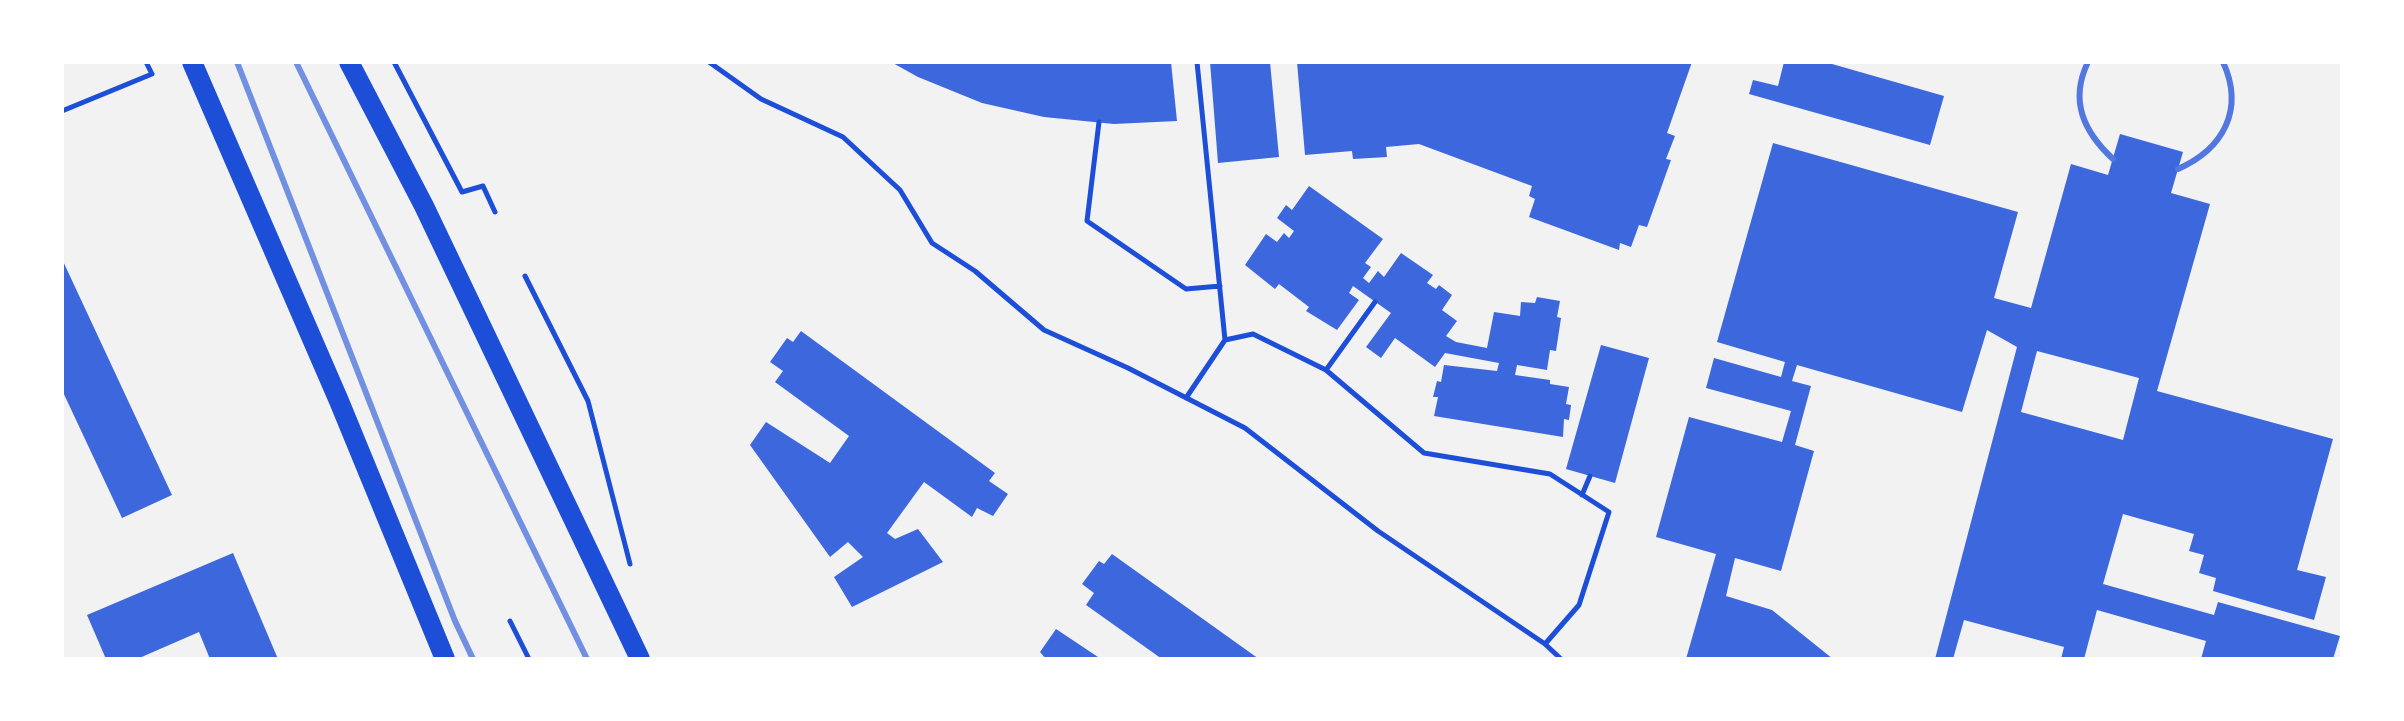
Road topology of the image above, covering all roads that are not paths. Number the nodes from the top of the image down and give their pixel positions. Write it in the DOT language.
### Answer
graph roads {
  1 [pos="192,62"];
  2 [pos="349,62"];
  3 [pos="2088,62"];
  4 [pos="2223,62"];
  5 [pos="2113,159"];
  6 [pos="2178,169"];
  7 [pos="445,659"];
  8 [pos="640,659"];
  1 -- 7 [label="main road"];
  2 -- 8 [label="main road"];
  3 -- 5 [label="lane"];
  4 -- 6 [label="lane"];
}
